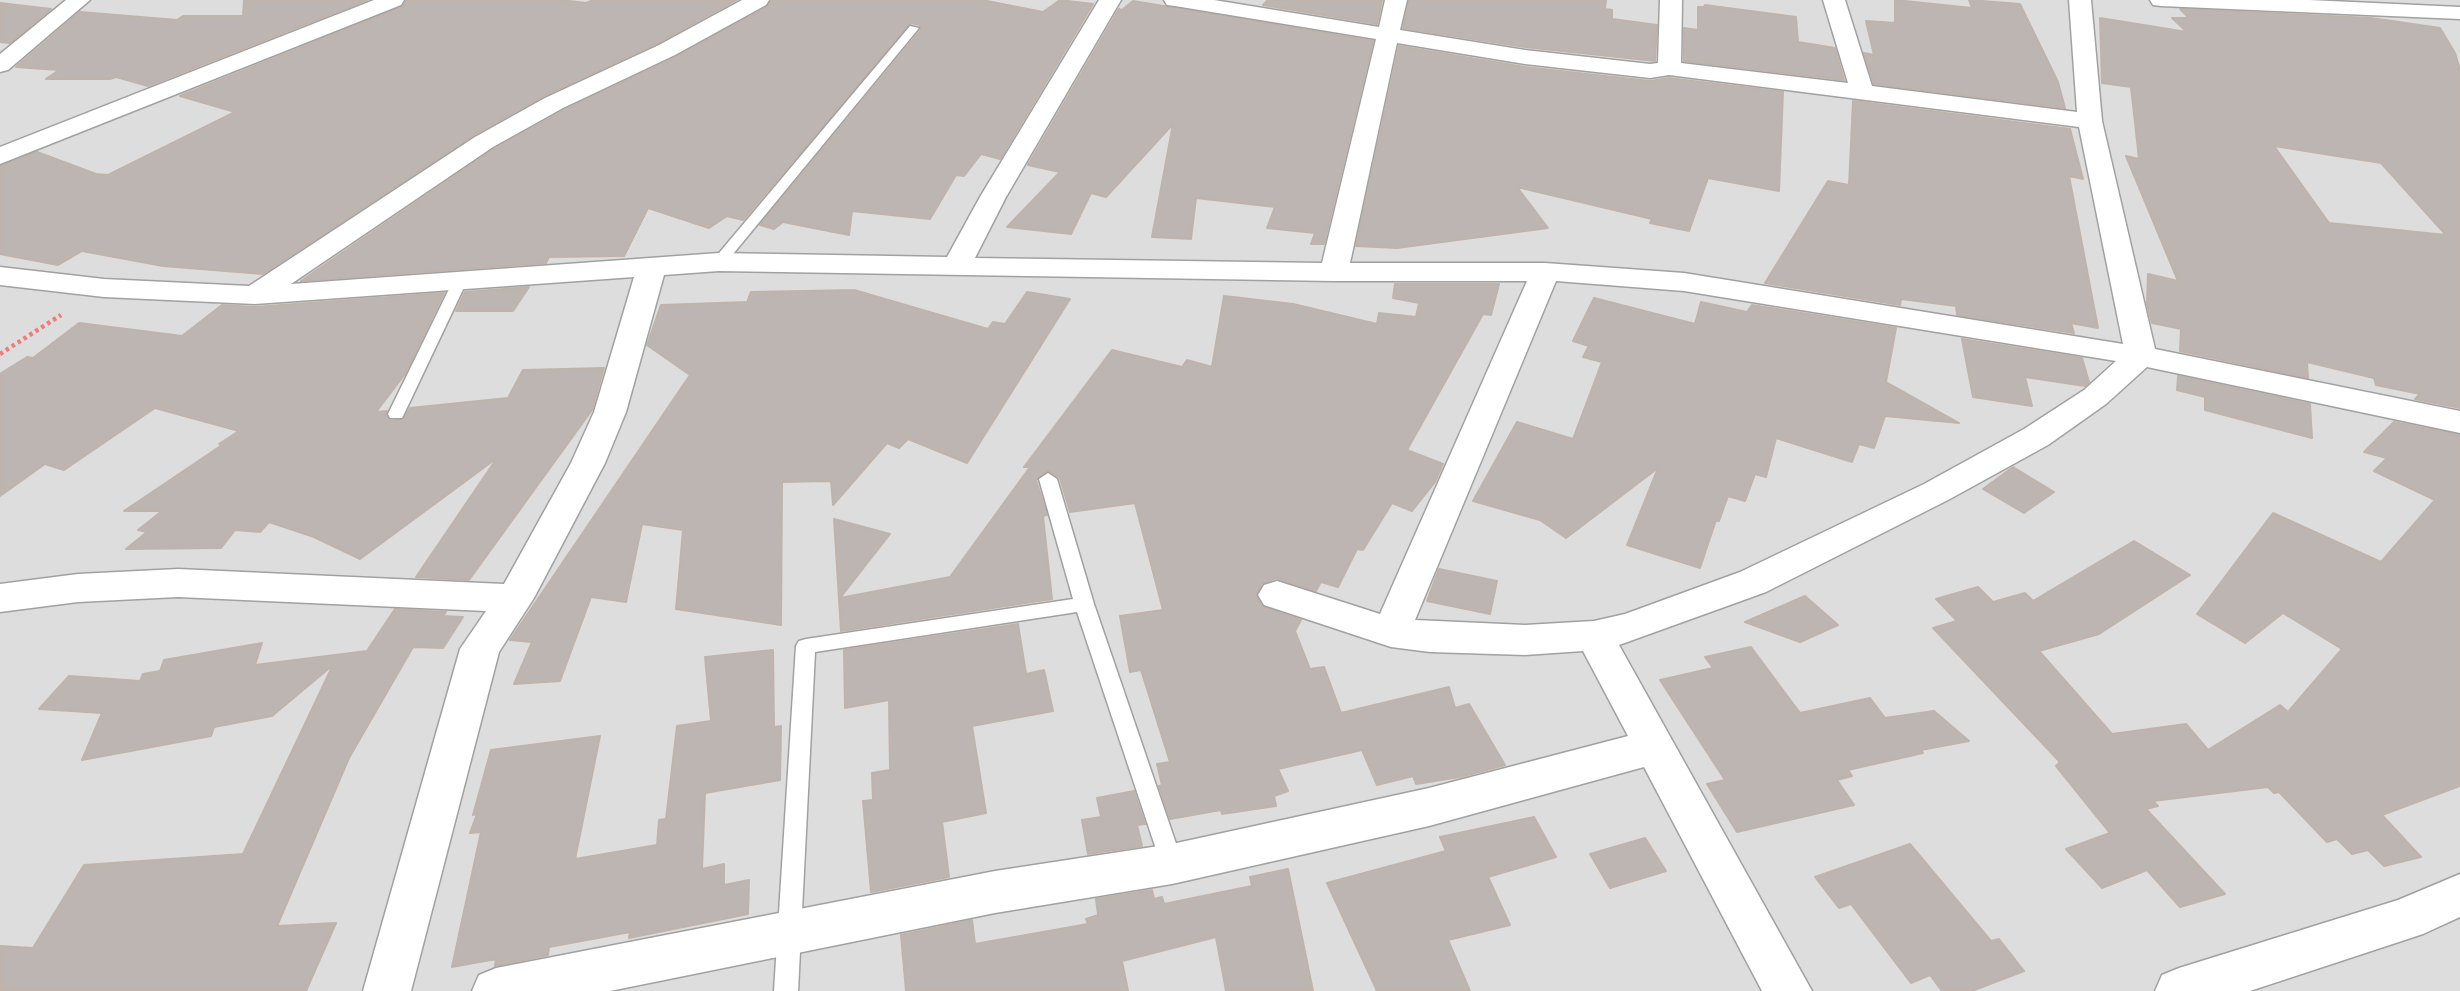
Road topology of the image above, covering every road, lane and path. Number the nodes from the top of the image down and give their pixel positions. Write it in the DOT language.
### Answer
graph roads {
  1 [pos="79,0"];
  2 [pos="393,0"];
  3 [pos="1110,0"];
  4 [pos="1175,0"];
  5 [pos="1396,0"];
  6 [pos="1671,0"];
  7 [pos="1834,0"];
  8 [pos="2080,0"];
  9 [pos="2161,0"];
  10 [pos="753,1"];
  11 [pos="2459,14"];
  12 [pos="915,27"];
  13 [pos="1388,36"];
  14 [pos="0,65"];
  15 [pos="1669,68"];
  16 [pos="1862,91"];
  17 [pos="2090,121"];
  18 [pos="0,156"];
  19 [pos="719,262"];
  20 [pos="652,265"];
  21 [pos="956,267"];
  22 [pos="1334,272"];
  23 [pos="1545,272"];
  24 [pos="0,276"];
  25 [pos="460,281"];
  26 [pos="104,288"];
  27 [pos="255,295"];
  28 [pos="0,354"];
  29 [pos="2141,356"];
  30 [pos="396,414"];
  31 [pos="2460,422"];
  32 [pos="1048,479"];
  33 [pos="1277,595"];
  34 [pos="0,598"];
  35 [pos="515,598"];
  36 [pos="1084,604"];
  37 [pos="1391,632"];
  38 [pos="1594,636"];
  39 [pos="1656,746"];
  40 [pos="1172,864"];
  41 [pos="2460,895"];
  42 [pos="790,932"];
  43 [pos="387,991"];
  44 [pos="496,991"];
  45 [pos="786,991"];
  46 [pos="1788,991"];
  47 [pos="2179,991"];
  1 -- 14 [label="street"];
  2 -- 18 [label="street"];
  3 -- 21 [label="street"];
  4 -- 13 [label="street"];
  5 -- 13 [label="street"];
  6 -- 15 [label="street"];
  7 -- 16 [label="street"];
  8 -- 17 [label="street"];
  9 -- 11 [label="street"];
  10 -- 27 [label="street"];
  12 -- 19 [label="lane"];
  13 -- 15 [label="street"];
  13 -- 22 [label="street"];
  15 -- 16 [label="street"];
  16 -- 17 [label="street"];
  17 -- 29 [label="street"];
  19 -- 20 [label="street"];
  19 -- 21 [label="street"];
  20 -- 25 [label="street"];
  20 -- 35 [label="street"];
  21 -- 22 [label="street"];
  22 -- 23 [label="street"];
  23 -- 29 [label="street"];
  23 -- 37 [label="street"];
  24 -- 26 [label="street"];
  25 -- 27 [label="street"];
  25 -- 30 [label="lane"];
  26 -- 27 [label="street"];
  26 -- 28 [label="path"];
  29 -- 31 [label="street"];
  29 -- 38 [label="street"];
  32 -- 36 [label="lane"];
  33 -- 37 [label="street"];
  34 -- 35 [label="street"];
  35 -- 43 [label="street"];
  36 -- 40 [label="lane"];
  36 -- 42 [label="lane"];
  37 -- 38 [label="street"];
  38 -- 39 [label="street"];
  39 -- 40 [label="street"];
  39 -- 46 [label="street"];
  40 -- 42 [label="street"];
  41 -- 47 [label="street"];
  42 -- 44 [label="street"];
  42 -- 45 [label="lane"];
}
